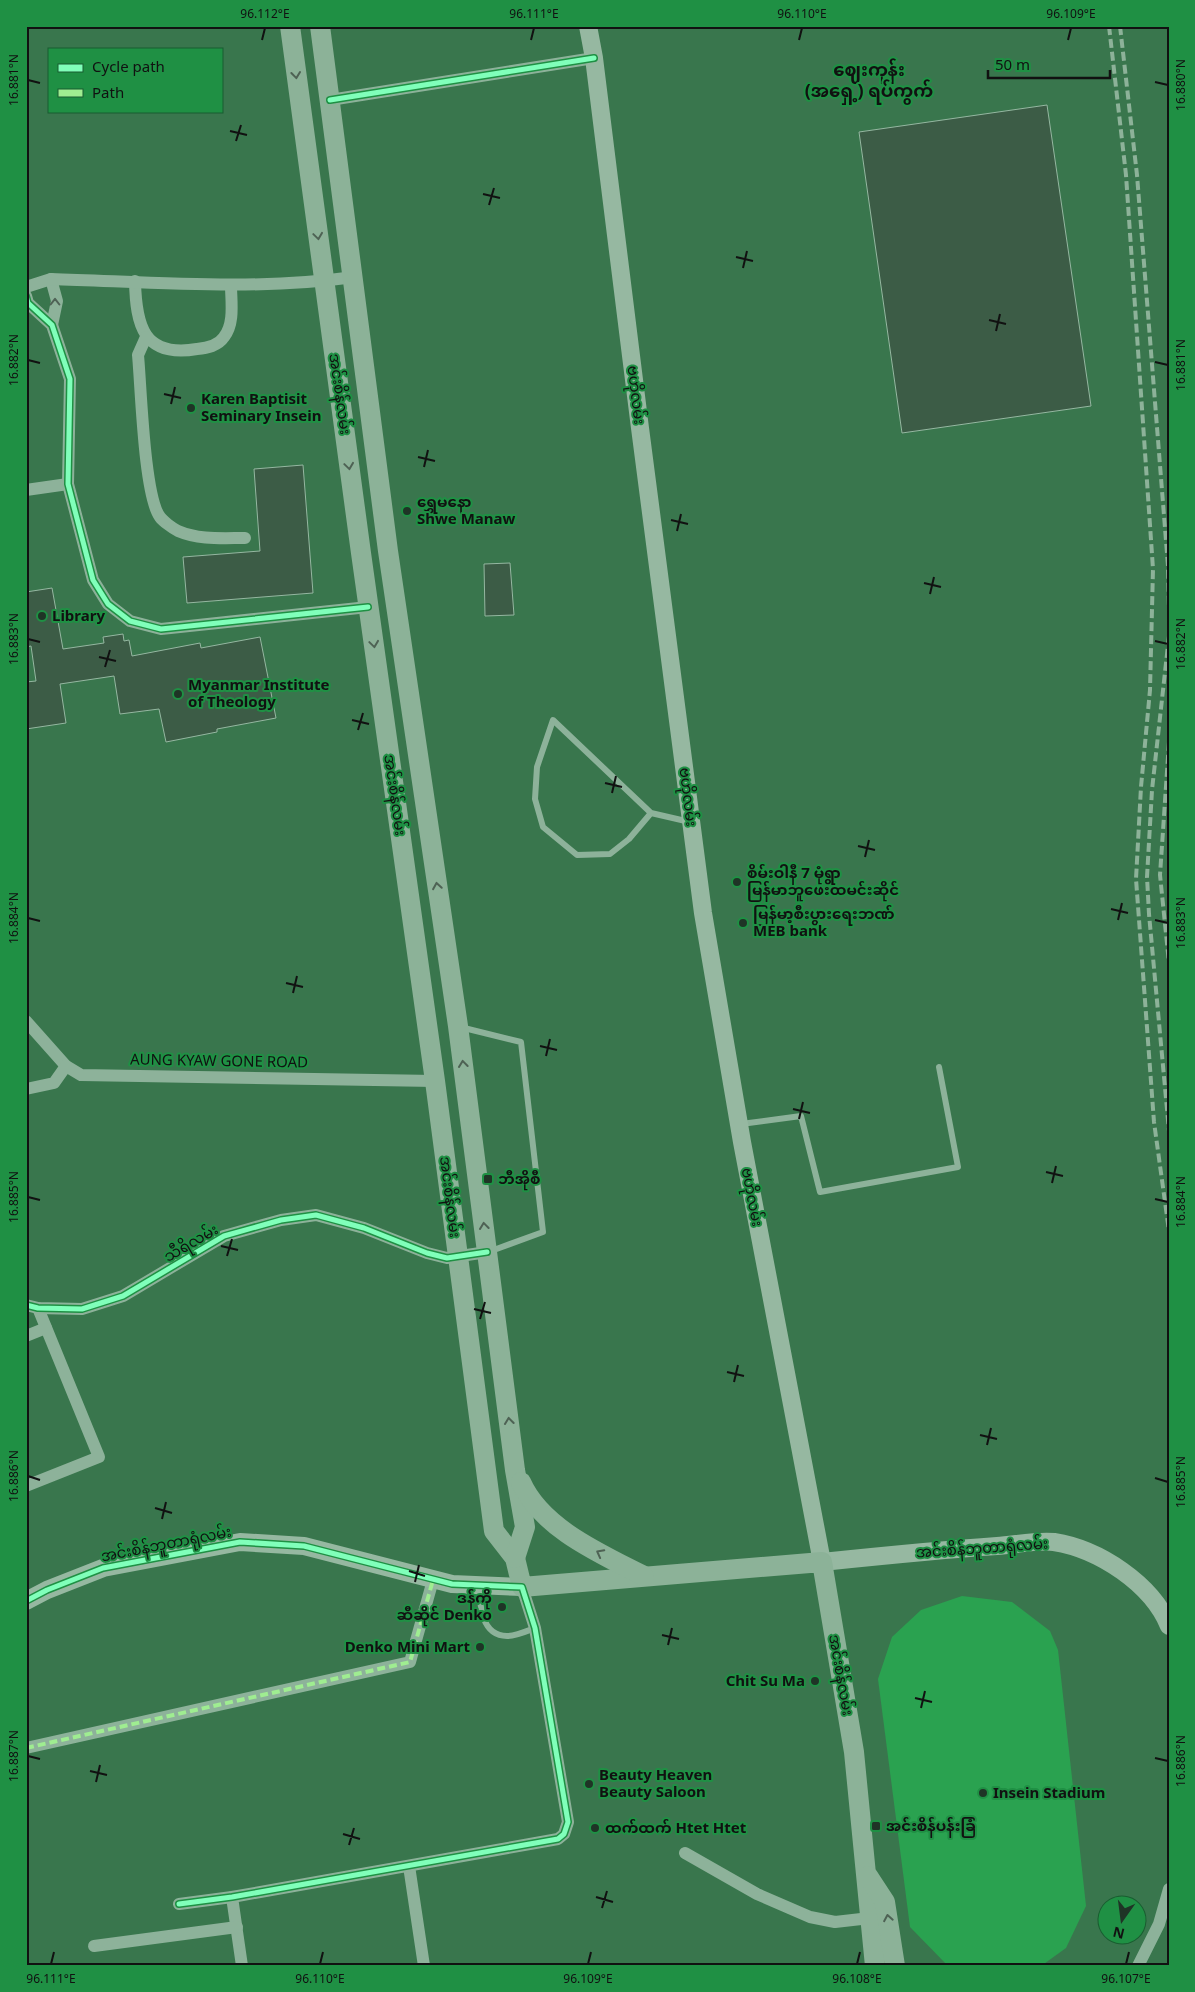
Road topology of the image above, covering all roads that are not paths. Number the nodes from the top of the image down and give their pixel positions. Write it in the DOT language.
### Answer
graph roads {
  1 [pos="290,26"];
  2 [pos="320,26"];
  3 [pos="588,26"];
  4 [pos="594,58"];
  5 [pos="330,100"];
  6 [pos="354,277"];
  7 [pos="51,279"];
  8 [pos="135,281"];
  9 [pos="325,281"];
  10 [pos="231,284"];
  11 [pos="26,287"];
  12 [pos="26,296"];
  13 [pos="52,325"];
  14 [pos="146,337"];
  15 [pos="68,484"];
  16 [pos="26,490"];
  17 [pos="245,538"];
  18 [pos="388,551"];
  19 [pos="361,553"];
  20 [pos="368,606"];
  21 [pos="412,714"];
  22 [pos="384,717"];
  23 [pos="651,813"];
  24 [pos="692,822"];
  25 [pos="442,916"];
  26 [pos="412,921"];
  27 [pos="26,1021"];
  28 [pos="458,1026"];
  29 [pos="66,1066"];
  30 [pos="938,1067"];
  31 [pos="435,1081"];
  32 [pos="26,1089"];
  33 [pos="739,1124"];
  34 [pos="487,1252"];
  35 [pos="457,1256"];
  36 [pos="32,1306"];
  37 [pos="46,1328"];
  38 [pos="26,1336"];
  39 [pos="516,1470"];
  40 [pos="26,1486"];
  41 [pos="515,1558"];
  42 [pos="822,1562"];
  43 [pos="644,1576"];
  44 [pos="433,1580"];
  45 [pos="479,1586"];
  46 [pos="522,1587"];
  47 [pos="26,1601"];
  48 [pos="1169,1626"];
  49 [pos="535,1628"];
  50 [pos="26,1748"];
  51 [pos="685,1853"];
  52 [pos="409,1866"];
  53 [pos="865,1872"];
  54 [pos="1169,1890"];
  55 [pos="232,1897"];
  56 [pos="179,1904"];
  57 [pos="870,1918"];
  58 [pos="237,1927"];
  59 [pos="94,1946"];
  60 [pos="242,1966"];
  61 [pos="424,1966"];
  62 [pos="875,1966"];
  63 [pos="895,1966"];
  64 [pos="1138,1966"];
  1 -- 9 [label="main road, အင်းစိန်လမ်း, one-way"];
  2 -- 5 [label="main road, အင်းစိန်လမ်း"];
  3 -- 4 [label="main road, ဗဟိုလမ်း"];
  4 -- 5 [label="street"];
  4 -- 24 [label="main road, ဗဟိုလမ်း"];
  5 -- 6 [label="main road, အင်းစိန်လမ်း"];
  6 -- 9 [label="street"];
  6 -- 18 [label="main road, အင်းစိန်လမ်း"];
  7 -- 8 [label="street"];
  7 -- 11 [label="street"];
  13 -- 7 [label="street, one-way"];
  8 -- 10 [label="street"];
  8 -- 14 [label="street"];
  9 -- 10 [label="street"];
  9 -- 19 [label="main road, အင်းစိန်လမ်း, one-way"];
  10 -- 14 [label="street"];
  12 -- 13 [label="street"];
  13 -- 15 [label="street"];
  14 -- 17 [label="street"];
  15 -- 16 [label="street"];
  15 -- 20 [label="street"];
  18 -- 19 [label="main road"];
  18 -- 21 [label="main road, အင်းစိန်လမ်း"];
  19 -- 20 [label="main road, အင်းစိန်လမ်း"];
  20 -- 22 [label="main road, အင်းစိန်လမ်း, one-way"];
  21 -- 22 [label="main road"];
  25 -- 21 [label="main road, အင်းစိန်လမ်း, one-way"];
  22 -- 26 [label="main road, အင်းစိန်လမ်း"];
  23 -- 23 [label="lane"];
  23 -- 24 [label="lane"];
  24 -- 33 [label="main road, ဗဟိုလမ်း"];
  25 -- 26 [label="main road"];
  25 -- 28 [label="main road, အင်းစိန်လမ်း"];
  26 -- 31 [label="main road, အင်းစိန်လမ်း"];
  27 -- 29 [label="street, AUNG KYAW GONE ROAD"];
  34 -- 28 [label="main road, အင်းစိန်လမ်း, one-way"];
  28 -- 34 [label="lane"];
  29 -- 31 [label="street, AUNG KYAW GONE ROAD"];
  29 -- 32 [label="street"];
  30 -- 33 [label="lane"];
  31 -- 35 [label="main road, အင်းစိန်လမ်း"];
  33 -- 42 [label="main road, ဗဟိုလမ်း"];
  34 -- 35 [label="street, သီရိလမ်း"];
  39 -- 34 [label="main road, အင်းစိန်လမ်း, one-way"];
  35 -- 36 [label="street, သီရိလမ်း"];
  35 -- 41 [label="main road, အင်းစိန်လမ်း"];
  36 -- 37 [label="street"];
  37 -- 38 [label="street"];
  37 -- 40 [label="street"];
  39 -- 41 [label="main road, အင်းစိန်လမ်း"];
  43 -- 39 [label="main road, အင်းစိန်လမ်း, one-way"];
  41 -- 46 [label="main road, အင်းစိန်လမ်း"];
  42 -- 43 [label="main road"];
  42 -- 48 [label="main road, အင်းစိန်ဘူတာရုံလမ်း"];
  42 -- 53 [label="main road, အင်းစိန်လမ်း"];
  43 -- 46 [label="main road"];
  44 -- 45 [label="main road, အင်းစိန်ဘူတာရုံလမ်း"];
  44 -- 47 [label="main road, အင်းစိန်ဘူတာရုံလမ်း"];
  44 -- 50 [label="street"];
  45 -- 46 [label="main road, အင်းစိန်ဘူတာရုံလမ်း"];
  45 -- 49 [label="lane"];
  46 -- 49 [label="street"];
  49 -- 52 [label="street"];
  51 -- 57 [label="street"];
  52 -- 55 [label="street"];
  52 -- 61 [label="street"];
  53 -- 57 [label="main road, အင်းစိန်လမ်း"];
  63 -- 53 [label="main road, one-way"];
  54 -- 64 [label="street"];
  55 -- 56 [label="street"];
  55 -- 58 [label="street"];
  57 -- 62 [label="main road, အင်းစိန်လမ်း"];
  58 -- 59 [label="street"];
  58 -- 60 [label="street"];
}
